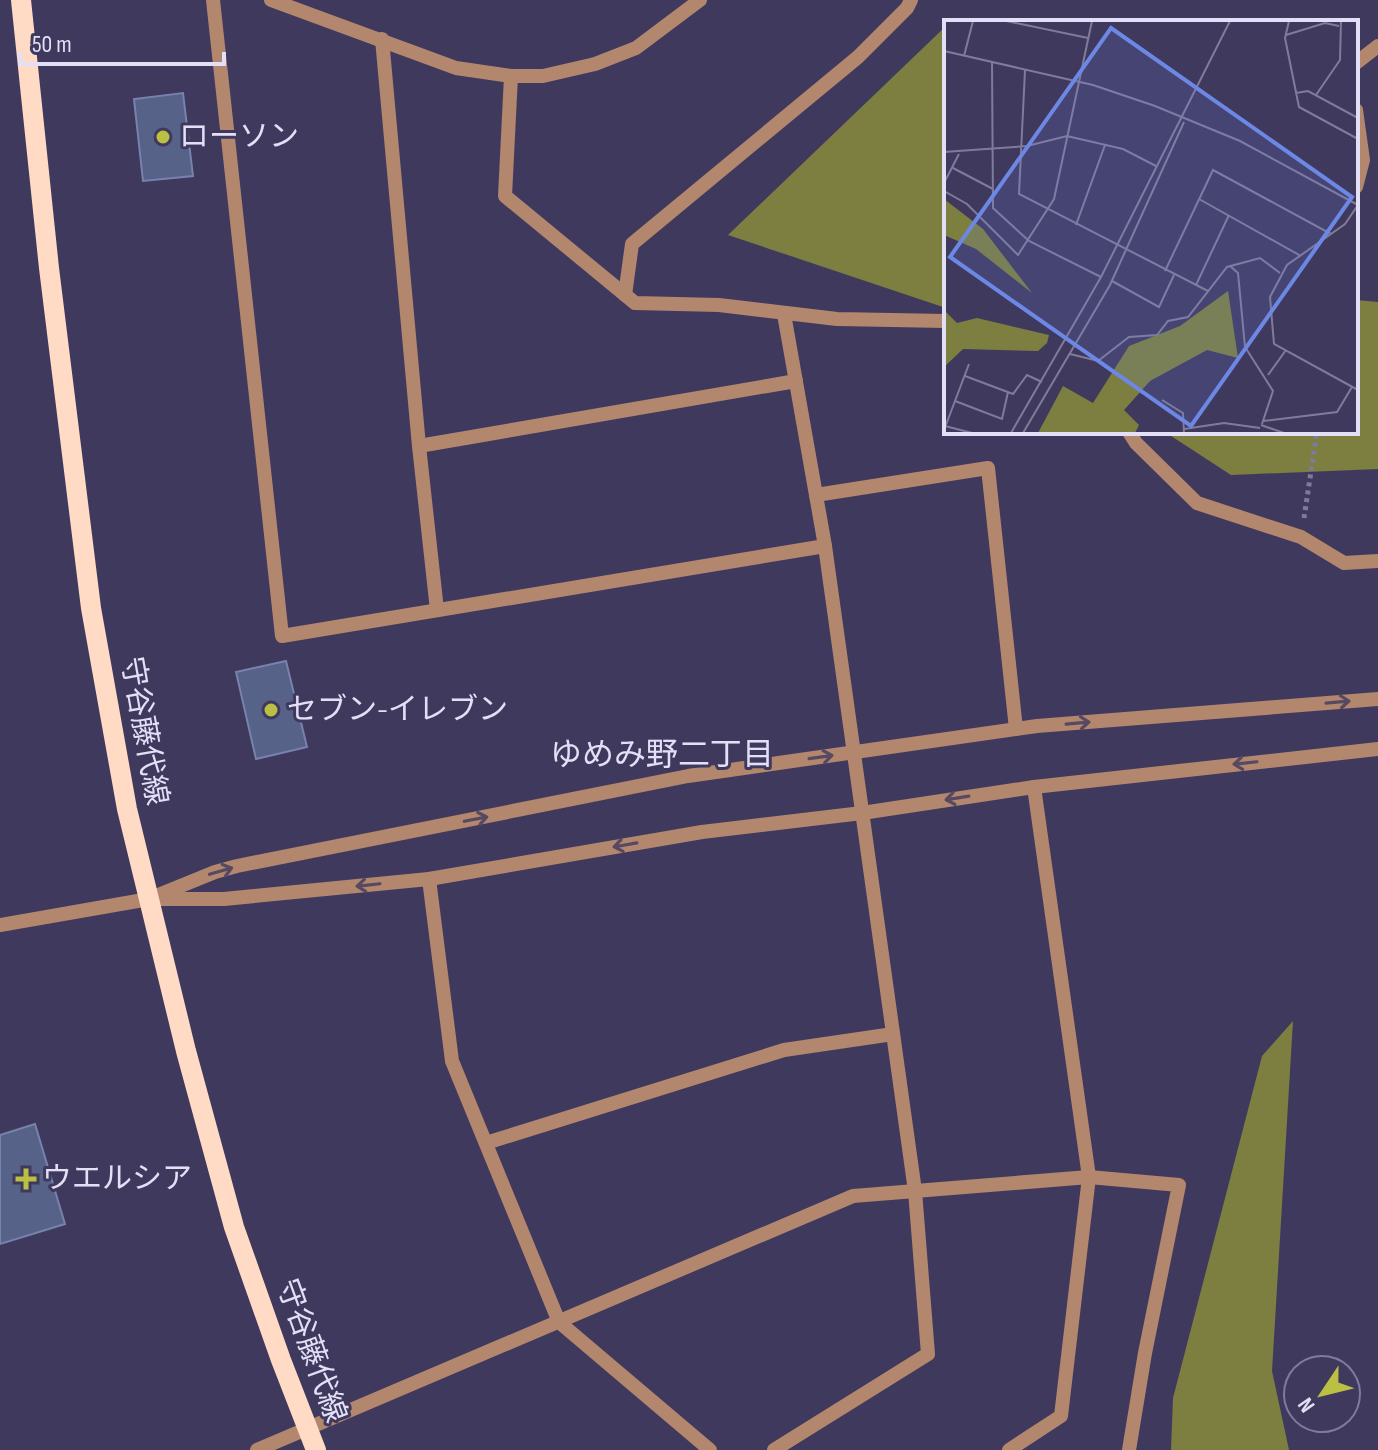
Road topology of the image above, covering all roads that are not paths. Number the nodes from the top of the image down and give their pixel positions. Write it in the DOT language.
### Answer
graph roads {
  1 [pos="21,0"];
  2 [pos="213,0"];
  3 [pos="271,0"];
  4 [pos="700,0"];
  5 [pos="911,0"];
  6 [pos="382,39"];
  7 [pos="1378,46"];
  8 [pos="1358,61"];
  9 [pos="511,76"];
  10 [pos="1358,124"];
  11 [pos="1358,179"];
  12 [pos="625,295"];
  13 [pos="784,314"];
  14 [pos="944,321"];
  15 [pos="796,381"];
  16 [pos="1130,434"];
  17 [pos="419,446"];
  18 [pos="816,495"];
  19 [pos="825,546"];
  20 [pos="1378,561"];
  21 [pos="437,610"];
  22 [pos="1378,699"];
  23 [pos="1016,729"];
  24 [pos="1378,749"];
  25 [pos="854,752"];
  26 [pos="1034,787"];
  27 [pos="862,813"];
  28 [pos="429,879"];
  29 [pos="149,899"];
  30 [pos="0,925"];
  31 [pos="893,1034"];
  32 [pos="486,1143"];
  33 [pos="1089,1177"];
  34 [pos="915,1191"];
  35 [pos="559,1322"];
  36 [pos="307,1429"];
  37 [pos="257,1450"];
  38 [pos="316,1450"];
  39 [pos="710,1450"];
  40 [pos="774,1450"];
  41 [pos="1009,1450"];
  42 [pos="1129,1450"];
  1 -- 29 [label="main road, 守谷藤代線"];
  2 -- 21 [label="street"];
  3 -- 6 [label="street"];
  4 -- 9 [label="street"];
  5 -- 12 [label="street"];
  6 -- 9 [label="street"];
  6 -- 17 [label="street"];
  7 -- 8 [label="street"];
  9 -- 12 [label="street"];
  10 -- 11 [label="street"];
  12 -- 13 [label="street"];
  13 -- 14 [label="street"];
  13 -- 15 [label="street"];
  15 -- 17 [label="street"];
  15 -- 18 [label="street"];
  16 -- 20 [label="street"];
  17 -- 21 [label="street"];
  18 -- 19 [label="street"];
  18 -- 23 [label="street"];
  19 -- 21 [label="street"];
  19 -- 25 [label="street"];
  23 -- 22 [label="street, one-way"];
  23 -- 25 [label="street"];
  24 -- 26 [label="street, one-way"];
  25 -- 27 [label="street"];
  29 -- 25 [label="street, one-way"];
  26 -- 27 [label="street, one-way"];
  26 -- 33 [label="street"];
  27 -- 28 [label="street, one-way"];
  27 -- 31 [label="street"];
  28 -- 29 [label="street, one-way"];
  28 -- 32 [label="street"];
  29 -- 30 [label="street"];
  29 -- 36 [label="main road, 守谷藤代線"];
  31 -- 32 [label="street"];
  31 -- 34 [label="street"];
  32 -- 35 [label="street"];
  33 -- 34 [label="street"];
  33 -- 41 [label="street"];
  33 -- 42 [label="street"];
  34 -- 35 [label="street"];
  34 -- 40 [label="street"];
  35 -- 36 [label="street"];
  35 -- 39 [label="street"];
  36 -- 37 [label="street"];
  36 -- 38 [label="main road, 守谷藤代線"];
}
